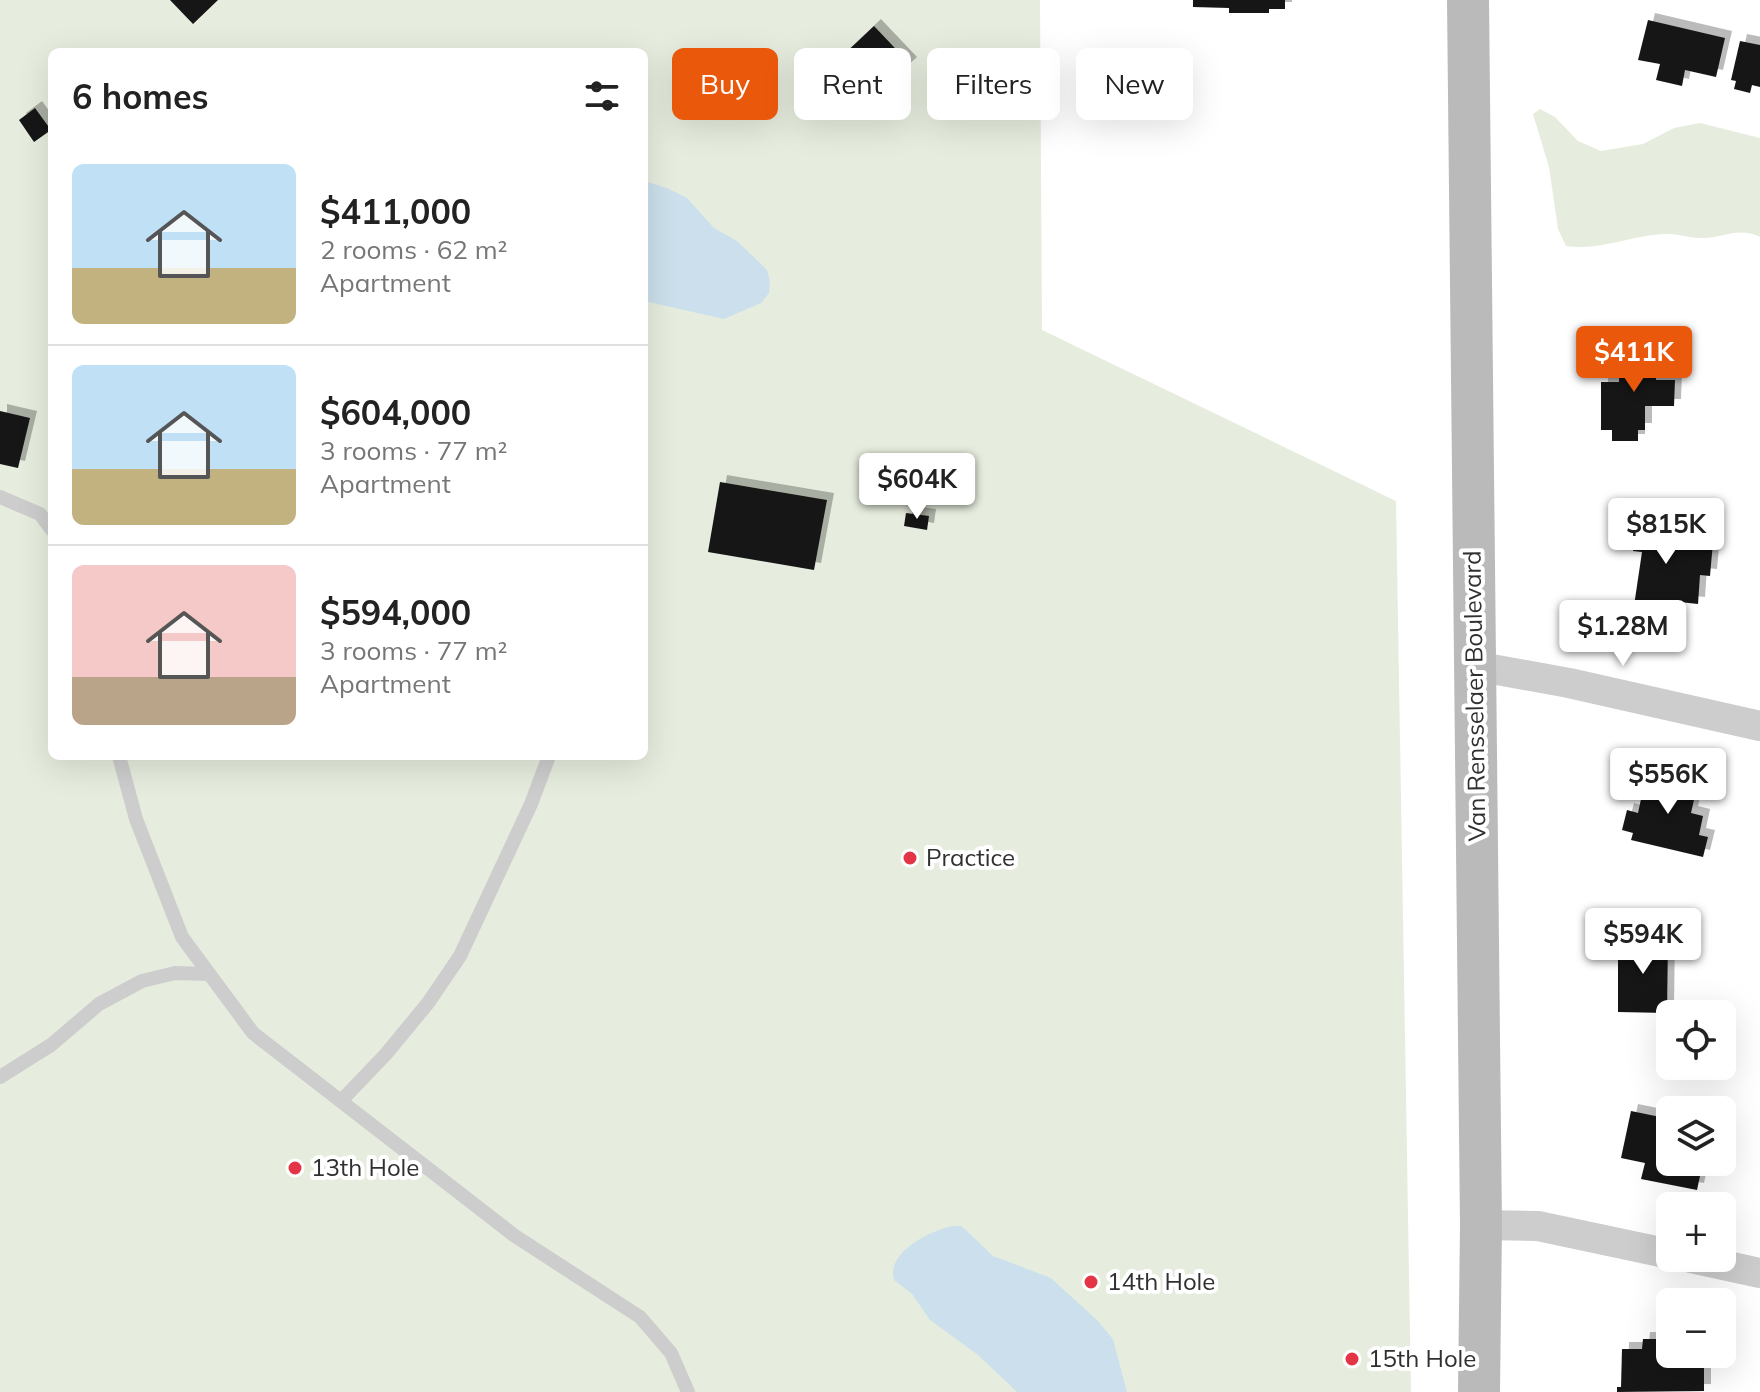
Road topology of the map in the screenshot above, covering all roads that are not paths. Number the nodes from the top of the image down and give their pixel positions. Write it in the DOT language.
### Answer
graph roads {
  1 [pos="1468,0"];
  2 [pos="0,497"];
  3 [pos="48,525"];
  4 [pos="1475,666"];
  5 [pos="1760,726"];
  6 [pos="120,760"];
  7 [pos="548,760"];
  8 [pos="209,974"];
  9 [pos="0,1077"];
  10 [pos="341,1101"];
  11 [pos="1481,1225"];
  12 [pos="1656,1251"];
  13 [pos="1736,1268"];
  14 [pos="1760,1273"];
  15 [pos="688,1392"];
  16 [pos="1479,1392"];
  1 -- 4 [label="main road, Van Rensselaer Boulevard"];
  2 -- 3 [label="lane"];
  4 -- 5 [label="street"];
  4 -- 11 [label="main road, Van Rensselaer Boulevard"];
  6 -- 8 [label="lane"];
  7 -- 10 [label="lane"];
  8 -- 9 [label="lane"];
  8 -- 10 [label="lane"];
  10 -- 15 [label="lane"];
  11 -- 12 [label="street"];
  11 -- 16 [label="main road, Van Rensselaer Boulevard"];
  13 -- 14 [label="street"];
}
